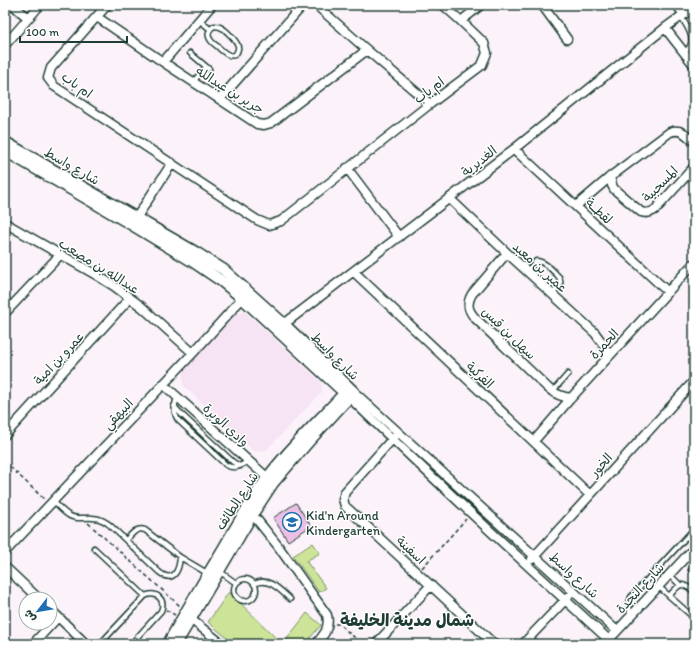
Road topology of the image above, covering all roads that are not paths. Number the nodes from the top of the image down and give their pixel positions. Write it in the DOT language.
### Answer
graph roads {
  1 [pos="13,5"];
  2 [pos="107,5"];
  3 [pos="212,5"];
  4 [pos="303,5"];
  5 [pos="316,5"];
  6 [pos="443,5"];
  7 [pos="482,5"];
  8 [pos="542,5"];
  9 [pos="677,5"];
  10 [pos="35,7"];
  11 [pos="694,7"];
  12 [pos="682,16"];
  13 [pos="97,17"];
  14 [pos="28,18"];
  15 [pos="199,20"];
  16 [pos="461,21"];
  17 [pos="665,28"];
  18 [pos="210,29"];
  19 [pos="567,39"];
  20 [pos="5,45"];
  21 [pos="367,50"];
  22 [pos="683,52"];
  23 [pos="190,54"];
  24 [pos="163,62"];
  25 [pos="694,65"];
  26 [pos="194,82"];
  27 [pos="220,99"];
  28 [pos="430,104"];
  29 [pos="5,142"];
  30 [pos="694,142"];
  31 [pos="514,149"];
  32 [pos="5,151"];
  33 [pos="172,164"];
  34 [pos="694,167"];
  35 [pos="347,168"];
  36 [pos="610,177"];
  37 [pos="450,199"];
  38 [pos="576,206"];
  39 [pos="134,222"];
  40 [pos="5,223"];
  41 [pos="399,237"];
  42 [pos="507,253"];
  43 [pos="60,255"];
  44 [pos="694,264"];
  45 [pos="527,271"];
  46 [pos="354,272"];
  47 [pos="668,292"];
  48 [pos="552,294"];
  49 [pos="245,295"];
  50 [pos="130,298"];
  51 [pos="5,313"];
  52 [pos="281,328"];
  53 [pos="193,353"];
  54 [pos="609,356"];
  55 [pos="568,374"];
  56 [pos="694,381"];
  57 [pos="163,384"];
  58 [pos="553,391"];
  59 [pos="349,393"];
  60 [pos="178,397"];
  61 [pos="571,398"];
  62 [pos="174,406"];
  63 [pos="398,433"];
  64 [pos="5,435"];
  65 [pos="392,440"];
  66 [pos="534,441"];
  67 [pos="248,461"];
  68 [pos="240,466"];
  69 [pos="270,481"];
  70 [pos="590,495"];
  71 [pos="52,503"];
  72 [pos="248,514"];
  73 [pos="694,529"];
  74 [pos="126,540"];
  75 [pos="94,548"];
  76 [pos="694,548"];
  77 [pos="5,552"];
  78 [pos="534,556"];
  79 [pos="180,557"];
  80 [pos="526,565"];
  81 [pos="5,567"];
  82 [pos="219,570"];
  83 [pos="208,573"];
  84 [pos="669,574"];
  85 [pos="236,583"];
  86 [pos="254,584"];
  87 [pos="430,585"];
  88 [pos="680,585"];
  89 [pos="658,586"];
  90 [pos="30,591"];
  91 [pos="573,592"];
  92 [pos="694,592"];
  93 [pos="145,596"];
  94 [pos="669,596"];
  95 [pos="290,599"];
  96 [pos="565,600"];
  97 [pos="186,616"];
  98 [pos="630,616"];
  99 [pos="58,617"];
  100 [pos="694,618"];
  101 [pos="45,631"];
  102 [pos="616,631"];
  103 [pos="607,642"];
  104 [pos="33,644"];
  105 [pos="86,644"];
  106 [pos="100,644"];
  107 [pos="132,644"];
  108 [pos="168,644"];
  109 [pos="176,644"];
  110 [pos="222,644"];
  111 [pos="316,644"];
  112 [pos="377,644"];
  113 [pos="494,644"];
  114 [pos="523,644"];
  1 -- 14 [label="street"];
  2 -- 13 [label="street, ام باب"];
  3 -- 15 [label="street"];
  4 -- 27 [label="street"];
  5 -- 21 [label="street"];
  6 -- 16 [label="street, ام باب"];
  7 -- 16 [label="street"];
  8 -- 19 [label="street"];
  9 -- 12 [label="street"];
  10 -- 14 [label="street"];
  11 -- 12 [label="street, الغديرية"];
  12 -- 17 [label="street, الغديرية"];
  12 -- 22 [label="lane"];
  13 -- 24 [label="street, جرير بن عبدالله"];
  13 -- 33 [label="street, ام باب"];
  14 -- 20 [label="street"];
  15 -- 18 [label="lane"];
  15 -- 24 [label="street"];
  16 -- 28 [label="street, ام باب"];
  17 -- 22 [label="street"];
  17 -- 31 [label="street, الغديرية"];
  18 -- 18 [label="lane"];
  21 -- 27 [label="street, جرير بن عبدالله"];
  21 -- 28 [label="street"];
  22 -- 25 [label="street"];
  23 -- 26 [label="lane"];
  24 -- 26 [label="street, جرير بن عبدالله"];
  26 -- 27 [label="street, جرير بن عبدالله"];
  28 -- 35 [label="street, ام باب"];
  29 -- 39 [label="street, شارع واسط"];
  30 -- 36 [label="street"];
  31 -- 37 [label="street, الغديرية"];
  31 -- 38 [label="street, لقطــة"];
  32 -- 39 [label="street, شارع واسط"];
  33 -- 35 [label="street, ام باب"];
  33 -- 39 [label="street"];
  34 -- 36 [label="street, المسحبية"];
  35 -- 41 [label="street"];
  36 -- 38 [label="street"];
  37 -- 41 [label="street, الغديرية"];
  37 -- 42 [label="street, عمير بن معبد"];
  38 -- 47 [label="street, لقطــة"];
  39 -- 49 [label="street, شارع واسط"];
  40 -- 43 [label="street, عبدالله بن مصعب"];
  41 -- 46 [label="street, الغديرية"];
  42 -- 45 [label="street, عمير بن معبد"];
  42 -- 58 [label="street, سهل بن قيس"];
  43 -- 50 [label="street, عبدالله بن مصعب"];
  43 -- 51 [label="street"];
  44 -- 47 [label="street, الحمرة"];
  45 -- 48 [label="street, عمير بن معبد"];
  45 -- 48 [label="lane"];
  46 -- 52 [label="street, الغديرية"];
  46 -- 66 [label="street, الفركية"];
  47 -- 54 [label="street, الحمرة"];
  48 -- 54 [label="street, عمير بن معبد"];
  49 -- 52 [label="street, شارع واسط"];
  49 -- 53 [label="street, البيهقي"];
  50 -- 53 [label="street, عبدالله بن مصعب"];
  50 -- 64 [label="street, عمرو بن امية"];
  52 -- 59 [label="street, شارع واسط"];
  53 -- 57 [label="street, البيهقي"];
  54 -- 61 [label="street, الحمرة"];
  55 -- 58 [label="lane"];
  56 -- 70 [label="street, الخور"];
  57 -- 60 [label="street, وادي الوبرة"];
  57 -- 71 [label="street, البيهقي"];
  58 -- 61 [label="street, سهل بن قيس"];
  59 -- 63 [label="street, شارع واسط"];
  59 -- 65 [label="street, شارع واسط"];
  59 -- 69 [label="street, شارع الطائف"];
  60 -- 62 [label="lane"];
  60 -- 67 [label="street, وادي الوبرة"];
  61 -- 66 [label="street, الحمرة"];
  62 -- 68 [label="lane"];
  62 -- 68 [label="lane"];
  63 -- 65 [label="street, اسفينة"];
  63 -- 78 [label="street, شارع واسط"];
  65 -- 80 [label="street, شارع واسط"];
  65 -- 87 [label="street, اسفينة"];
  66 -- 70 [label="street, الفركية"];
  67 -- 68 [label="lane"];
  67 -- 69 [label="street, وادي الوبرة"];
  69 -- 72 [label="street, شارع الطائف"];
  70 -- 78 [label="street, الخور"];
  71 -- 74 [label="lane"];
  71 -- 77 [label="street, البيهقي"];
  72 -- 82 [label="street, شارع الطائف"];
  72 -- 83 [label="street, شارع الطائف"];
  72 -- 111 [label="street"];
  73 -- 98 [label="lane"];
  74 -- 79 [label="lane"];
  74 -- 79 [label="lane"];
  75 -- 93 [label="lane"];
  76 -- 84 [label="street, شارع النجدة"];
  78 -- 80 [label="street, الخور"];
  78 -- 91 [label="street, شارع واسط"];
  79 -- 83 [label="lane"];
  80 -- 96 [label="street, شارع واسط"];
  81 -- 90 [label="street"];
  82 -- 85 [label="lane"];
  82 -- 97 [label="street, شارع الطائف"];
  83 -- 97 [label="street, شارع الطائف"];
  84 -- 88 [label="lane"];
  84 -- 89 [label="street, شارع النجدة"];
  85 -- 86 [label="lane"];
  85 -- 86 [label="lane"];
  86 -- 95 [label="lane"];
  87 -- 112 [label="street"];
  87 -- 113 [label="street, اسفينة"];
  88 -- 92 [label="lane"];
  88 -- 94 [label="lane"];
  89 -- 94 [label="lane"];
  89 -- 98 [label="street, شارع النجدة"];
  91 -- 96 [label="street"];
  91 -- 102 [label="street, شارع واسط"];
  93 -- 106 [label="lane"];
  93 -- 107 [label="lane"];
  94 -- 100 [label="lane"];
  96 -- 103 [label="street, شارع واسط"];
  96 -- 114 [label="street"];
  97 -- 108 [label="street, شارع الطائف"];
  97 -- 109 [label="street, شارع الطائف"];
  97 -- 110 [label="street"];
  98 -- 102 [label="street, شارع النجدة"];
  99 -- 105 [label="street"];
  101 -- 104 [label="street"];
  102 -- 103 [label="street, شارع النجدة"];
}
